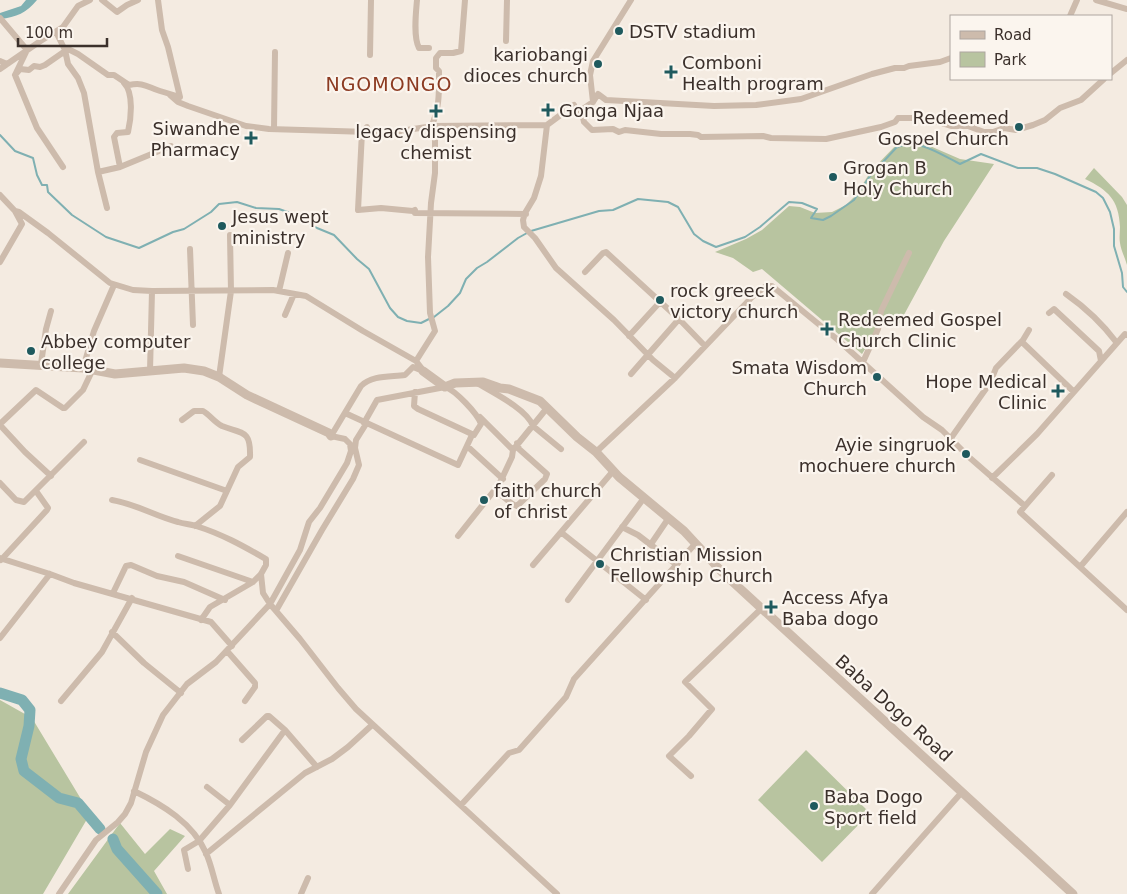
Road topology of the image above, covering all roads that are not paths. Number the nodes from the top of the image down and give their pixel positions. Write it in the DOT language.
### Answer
graph roads {
  1 [pos="90,0"];
  2 [pos="102,0"];
  3 [pos="138,0"];
  4 [pos="158,0"];
  5 [pos="371,0"];
  6 [pos="417,0"];
  7 [pos="465,0"];
  8 [pos="507,0"];
  9 [pos="631,0"];
  10 [pos="1077,0"];
  11 [pos="1096,0"];
  12 [pos="1108,2"];
  13 [pos="1127,9"];
  14 [pos="1070,15"];
  15 [pos="0,18"];
  16 [pos="56,32"];
  17 [pos="506,41"];
  18 [pos="428,48"];
  19 [pos="27,50"];
  20 [pos="65,50"];
  21 [pos="275,52"];
  22 [pos="370,55"];
  23 [pos="950,58"];
  24 [pos="1127,60"];
  25 [pos="0,61"];
  26 [pos="7,64"];
  27 [pos="0,69"];
  28 [pos="1112,72"];
  29 [pos="15,74"];
  30 [pos="119,79"];
  31 [pos="1103,80"];
  32 [pos="179,99"];
  33 [pos="593,102"];
  34 [pos="577,113"];
  35 [pos="547,125"];
  36 [pos="432,126"];
  37 [pos="274,129"];
  38 [pos="369,132"];
  39 [pos="171,146"];
  40 [pos="63,167"];
  41 [pos="120,167"];
  42 [pos="98,172"];
  43 [pos="0,195"];
  44 [pos="107,208"];
  45 [pos="14,211"];
  46 [pos="432,214"];
  47 [pos="526,214"];
  48 [pos="230,235"];
  49 [pos="190,249"];
  50 [pos="288,253"];
  51 [pos="909,253"];
  52 [pos="0,262"];
  53 [pos="585,272"];
  54 [pos="114,285"];
  55 [pos="191,291"];
  56 [pos="231,291"];
  57 [pos="279,291"];
  58 [pos="152,292"];
  59 [pos="294,294"];
  60 [pos="1066,294"];
  61 [pos="660,302"];
  62 [pos="51,311"];
  63 [pos="1050,313"];
  64 [pos="285,315"];
  65 [pos="679,319"];
  66 [pos="193,326"];
  67 [pos="1029,330"];
  68 [pos="1127,335"];
  69 [pos="629,336"];
  70 [pos="1022,342"];
  71 [pos="1117,342"];
  72 [pos="705,346"];
  73 [pos="648,355"];
  74 [pos="1101,360"];
  75 [pos="416,361"];
  76 [pos="863,362"];
  77 [pos="0,363"];
  78 [pos="41,364"];
  79 [pos="83,368"];
  80 [pos="93,369"];
  81 [pos="150,371"];
  82 [pos="424,371"];
  83 [pos="631,374"];
  84 [pos="219,377"];
  85 [pos="675,378"];
  86 [pos="476,383"];
  87 [pos="445,387"];
  88 [pos="415,392"];
  89 [pos="1074,392"];
  90 [pos="547,408"];
  91 [pos="472,410"];
  92 [pos="345,413"];
  93 [pos="182,420"];
  94 [pos="0,424"];
  95 [pos="365,424"];
  96 [pos="532,426"];
  97 [pos="474,435"];
  98 [pos="331,436"];
  99 [pos="951,438"];
  100 [pos="84,442"];
  101 [pos="467,446"];
  102 [pos="515,446"];
  103 [pos="561,449"];
  104 [pos="596,452"];
  105 [pos="140,460"];
  106 [pos="614,470"];
  107 [pos="1052,475"];
  108 [pos="51,476"];
  109 [pos="992,478"];
  110 [pos="503,479"];
  111 [pos="0,483"];
  112 [pos="36,491"];
  113 [pos="227,491"];
  114 [pos="496,491"];
  115 [pos="644,498"];
  116 [pos="112,500"];
  117 [pos="1025,506"];
  118 [pos="1126,517"];
  119 [pos="668,519"];
  120 [pos="195,526"];
  121 [pos="622,528"];
  122 [pos="562,533"];
  123 [pos="458,536"];
  124 [pos="651,544"];
  125 [pos="695,544"];
  126 [pos="178,556"];
  127 [pos="1,560"];
  128 [pos="597,562"];
  129 [pos="533,565"];
  130 [pos="678,565"];
  131 [pos="1080,568"];
  132 [pos="50,574"];
  133 [pos="261,574"];
  134 [pos="253,582"];
  135 [pos="114,593"];
  136 [pos="132,598"];
  137 [pos="225,600"];
  138 [pos="568,600"];
  139 [pos="646,600"];
  140 [pos="270,604"];
  141 [pos="1126,607"];
  142 [pos="762,608"];
  143 [pos="277,609"];
  144 [pos="201,620"];
  145 [pos="112,632"];
  146 [pos="0,638"];
  147 [pos="230,649"];
  148 [pos="181,693"];
  149 [pos="245,700"];
  150 [pos="61,701"];
  151 [pos="372,725"];
  152 [pos="285,730"];
  153 [pos="242,740"];
  154 [pos="317,767"];
  155 [pos="691,776"];
  156 [pos="207,787"];
  157 [pos="134,791"];
  158 [pos="962,792"];
  159 [pos="230,805"];
  160 [pos="461,806"];
  161 [pos="199,840"];
  162 [pos="206,854"];
  163 [pos="188,869"];
  164 [pos="308,878"];
  165 [pos="59,894"];
  166 [pos="219,894"];
  167 [pos="301,894"];
  168 [pos="557,894"];
  169 [pos="872,894"];
  170 [pos="1073,894"];
  1 -- 16 [label="street"];
  2 -- 3 [label="street"];
  4 -- 32 [label="street"];
  5 -- 22 [label="street"];
  6 -- 18 [label="street"];
  7 -- 36 [label="street"];
  8 -- 17 [label="street"];
  9 -- 33 [label="street"];
  10 -- 14 [label="street"];
  11 -- 12 [label="street"];
  12 -- 13 [label="street"];
  15 -- 19 [label="street"];
  16 -- 19 [label="street"];
  16 -- 20 [label="street"];
  19 -- 26 [label="street"];
  19 -- 29 [label="street"];
  20 -- 29 [label="street"];
  20 -- 30 [label="street"];
  20 -- 42 [label="street"];
  21 -- 37 [label="street"];
  23 -- 33 [label="street"];
  24 -- 28 [label="street"];
  25 -- 26 [label="street"];
  26 -- 27 [label="street"];
  29 -- 40 [label="street"];
  30 -- 32 [label="street"];
  30 -- 41 [label="street"];
  31 -- 34 [label="street"];
  32 -- 37 [label="street"];
  33 -- 34 [label="street"];
  34 -- 35 [label="street"];
  35 -- 36 [label="street"];
  35 -- 47 [label="street"];
  36 -- 38 [label="street"];
  36 -- 46 [label="street"];
  37 -- 38 [label="street"];
  38 -- 46 [label="street"];
  39 -- 41 [label="street"];
  41 -- 42 [label="street"];
  42 -- 44 [label="street"];
  43 -- 45 [label="street"];
  45 -- 52 [label="street"];
  45 -- 54 [label="street"];
  46 -- 47 [label="street"];
  46 -- 75 [label="street"];
  47 -- 69 [label="street"];
  48 -- 56 [label="street"];
  49 -- 55 [label="street"];
  50 -- 57 [label="street"];
  51 -- 76 [label="street"];
  53 -- 61 [label="street"];
  54 -- 58 [label="street"];
  54 -- 79 [label="street"];
  55 -- 56 [label="street"];
  55 -- 58 [label="street"];
  55 -- 66 [label="street"];
  56 -- 57 [label="street"];
  56 -- 84 [label="street"];
  57 -- 59 [label="street"];
  58 -- 81 [label="street"];
  59 -- 64 [label="street"];
  59 -- 75 [label="street"];
  60 -- 71 [label="street"];
  61 -- 65 [label="street"];
  61 -- 69 [label="street"];
  62 -- 78 [label="street"];
  63 -- 74 [label="street"];
  65 -- 72 [label="street"];
  65 -- 73 [label="street"];
  67 -- 70 [label="street"];
  68 -- 71 [label="street"];
  69 -- 73 [label="street"];
  70 -- 89 [label="street"];
  70 -- 99 [label="street"];
  71 -- 74 [label="street"];
  72 -- 76 [label="street"];
  72 -- 85 [label="street"];
  73 -- 83 [label="street"];
  73 -- 85 [label="street"];
  74 -- 89 [label="street"];
  75 -- 82 [label="street"];
  76 -- 99 [label="street"];
  77 -- 78 [label="street"];
  78 -- 79 [label="street"];
  79 -- 80 [label="street"];
  80 -- 81 [label="street"];
  80 -- 94 [label="street"];
  81 -- 84 [label="street"];
  82 -- 87 [label="street"];
  82 -- 92 [label="street"];
  84 -- 98 [label="street"];
  85 -- 104 [label="street"];
  86 -- 87 [label="street, Baba Dogo Road"];
  86 -- 90 [label="street, Baba Dogo Road"];
  86 -- 96 [label="street"];
  87 -- 88 [label="street"];
  87 -- 91 [label="street"];
  88 -- 95 [label="street"];
  88 -- 97 [label="street"];
  89 -- 109 [label="street"];
  90 -- 96 [label="street"];
  90 -- 104 [label="street, Baba Dogo Road"];
  91 -- 97 [label="street"];
  91 -- 102 [label="street"];
  92 -- 95 [label="street"];
  92 -- 98 [label="street"];
  93 -- 113 [label="street"];
  94 -- 108 [label="street"];
  95 -- 101 [label="street"];
  95 -- 143 [label="street"];
  96 -- 102 [label="street"];
  96 -- 103 [label="street"];
  97 -- 101 [label="street"];
  98 -- 140 [label="street"];
  99 -- 109 [label="street"];
  100 -- 108 [label="street"];
  101 -- 110 [label="street"];
  102 -- 110 [label="street"];
  102 -- 114 [label="street"];
  104 -- 106 [label="street, Baba Dogo Road"];
  105 -- 113 [label="street"];
  106 -- 115 [label="street, Baba Dogo Road"];
  106 -- 122 [label="street"];
  107 -- 117 [label="street"];
  108 -- 112 [label="street"];
  109 -- 117 [label="street"];
  110 -- 114 [label="street"];
  111 -- 112 [label="street"];
  112 -- 127 [label="street"];
  113 -- 120 [label="street"];
  114 -- 123 [label="street"];
  115 -- 119 [label="street, Baba Dogo Road"];
  115 -- 121 [label="street"];
  116 -- 120 [label="street"];
  117 -- 131 [label="street"];
  118 -- 131 [label="street"];
  119 -- 124 [label="street"];
  119 -- 125 [label="street, Baba Dogo Road"];
  120 -- 133 [label="street"];
  121 -- 124 [label="street"];
  121 -- 128 [label="street"];
  122 -- 128 [label="street"];
  122 -- 129 [label="street"];
  124 -- 130 [label="street"];
  125 -- 130 [label="street"];
  125 -- 142 [label="street, Baba Dogo Road"];
  126 -- 134 [label="street"];
  127 -- 132 [label="street"];
  128 -- 138 [label="street"];
  128 -- 139 [label="street"];
  130 -- 139 [label="street"];
  131 -- 141 [label="street"];
  132 -- 135 [label="street"];
  132 -- 146 [label="street"];
  133 -- 134 [label="street"];
  133 -- 140 [label="street"];
  134 -- 137 [label="street"];
  135 -- 136 [label="street"];
  135 -- 137 [label="street"];
  136 -- 144 [label="street"];
  136 -- 145 [label="street"];
  137 -- 144 [label="street"];
  139 -- 160 [label="street"];
  140 -- 147 [label="street"];
  140 -- 151 [label="street"];
  142 -- 155 [label="street"];
  142 -- 158 [label="street, Baba Dogo Road"];
  144 -- 147 [label="street"];
  145 -- 148 [label="street"];
  145 -- 150 [label="street"];
  147 -- 148 [label="street"];
  147 -- 149 [label="street"];
  148 -- 157 [label="street"];
  151 -- 154 [label="street"];
  151 -- 160 [label="street"];
  152 -- 153 [label="street"];
  152 -- 154 [label="street"];
  152 -- 159 [label="street"];
  154 -- 162 [label="street"];
  156 -- 159 [label="street"];
  157 -- 161 [label="street"];
  157 -- 165 [label="street"];
  158 -- 169 [label="street"];
  158 -- 170 [label="street, Baba Dogo Road"];
  159 -- 161 [label="street"];
  160 -- 168 [label="street"];
  161 -- 162 [label="street"];
  161 -- 163 [label="street"];
  162 -- 166 [label="street"];
  164 -- 167 [label="street"];
}
